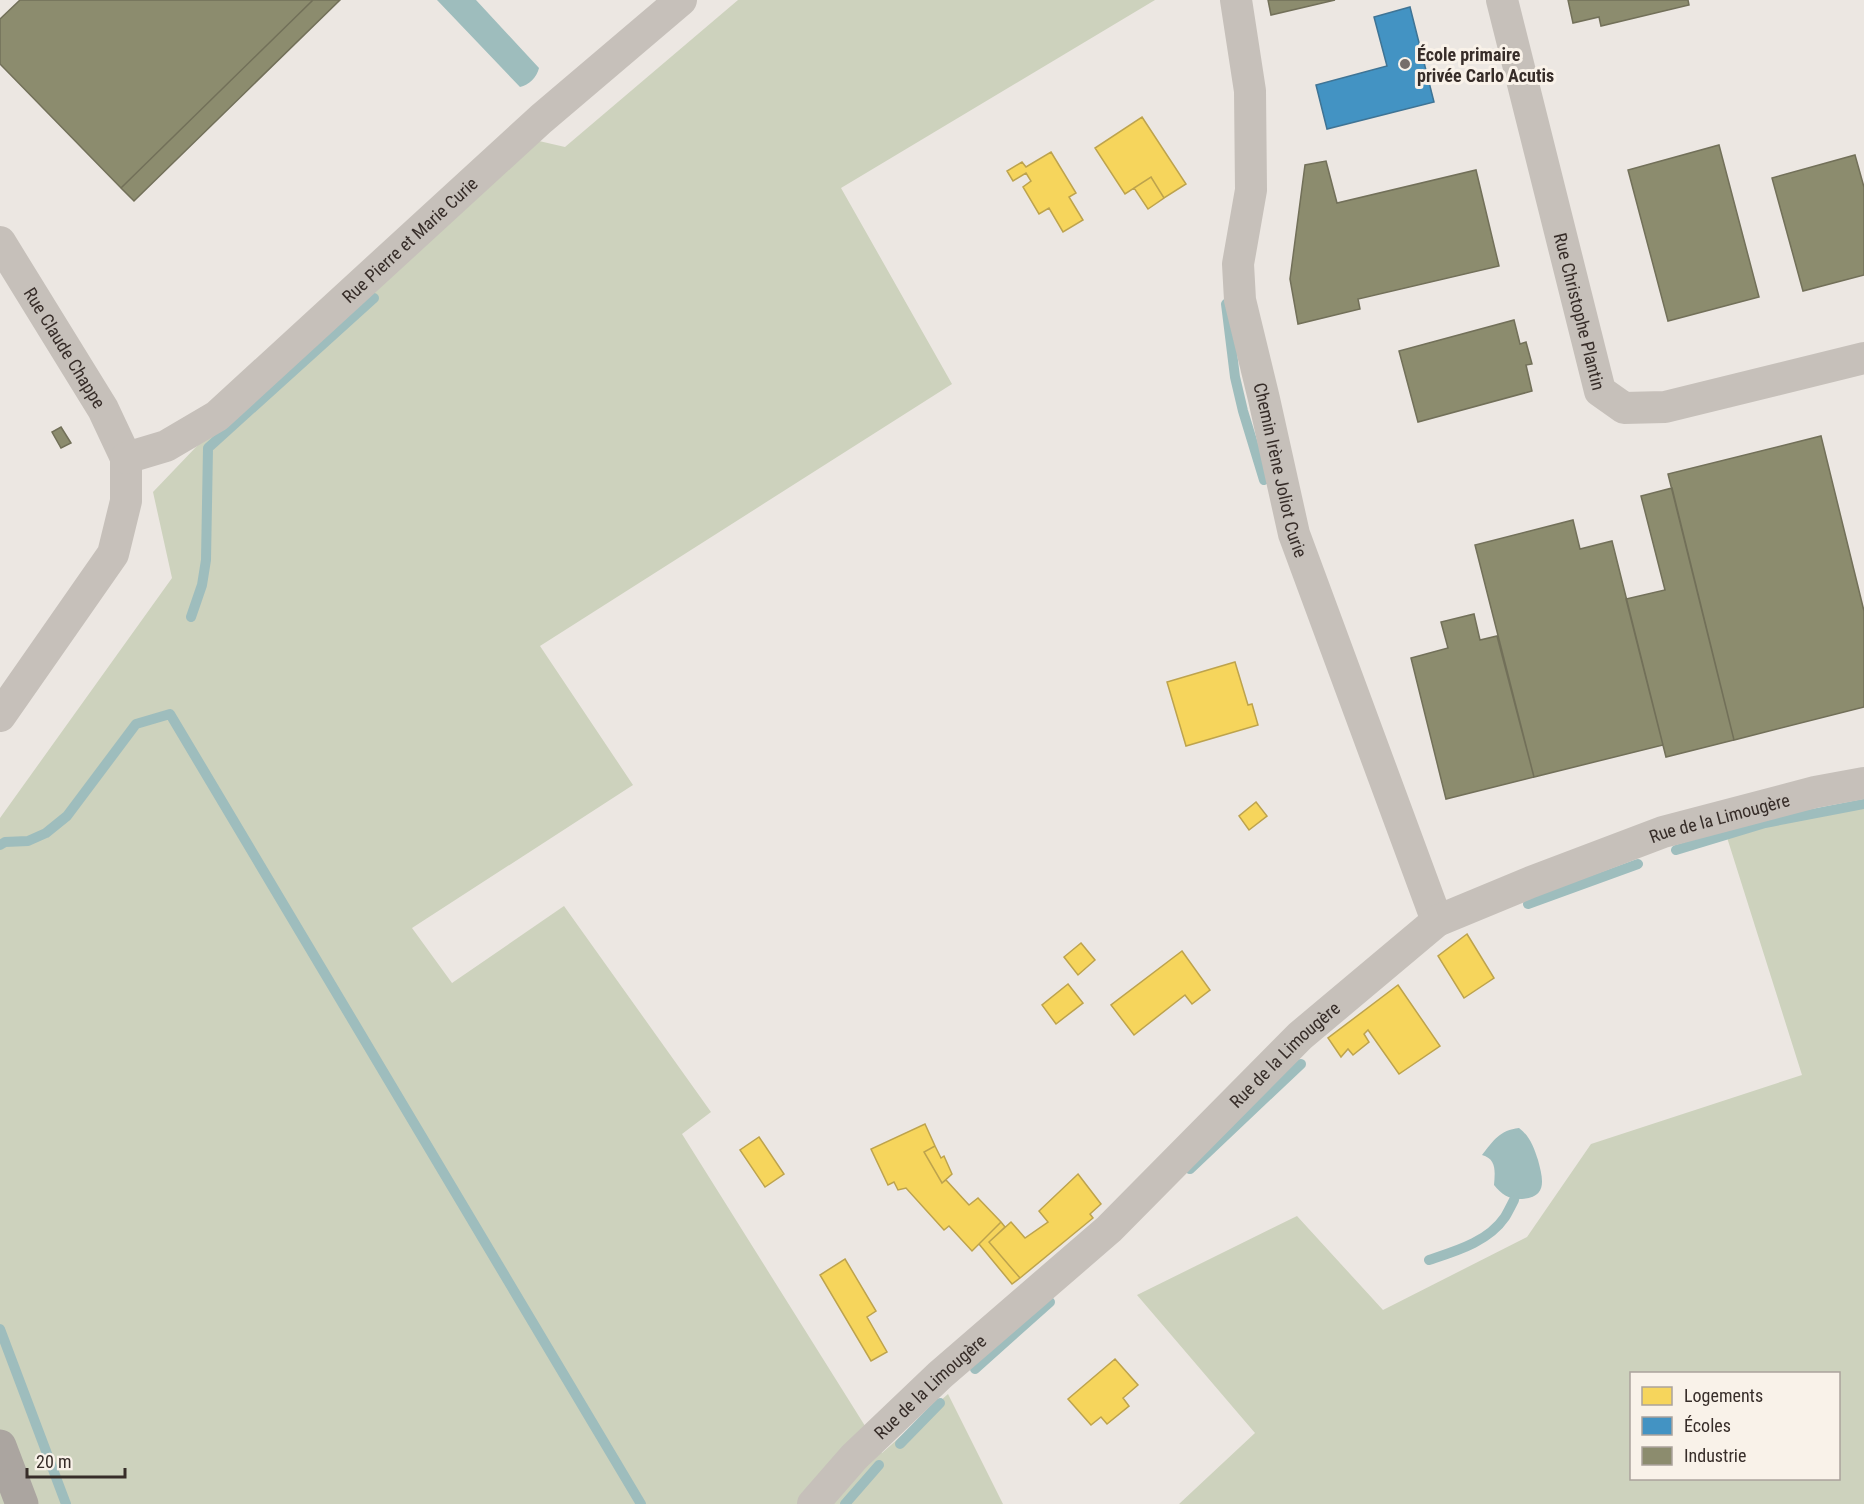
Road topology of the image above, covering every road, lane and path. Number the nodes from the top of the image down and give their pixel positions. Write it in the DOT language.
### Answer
graph roads {
  1 [pos="681,0"];
  2 [pos="1236,0"];
  3 [pos="1502,0"];
  4 [pos="0,242"];
  5 [pos="1864,358"];
  6 [pos="126,458"];
  7 [pos="0,716"];
  8 [pos="1864,783"];
  9 [pos="1437,921"];
  10 [pos="0,1446"];
  11 [pos="22,1504"];
  12 [pos="813,1504"];
  1 -- 6 [label="street, Rue Pierre et Marie Curie"];
  2 -- 9 [label="street, Chemin Irène Joliot Curie"];
  3 -- 5 [label="street, Rue Christophe Plantin"];
  4 -- 6 [label="street, Rue Claude Chappe"];
  6 -- 7 [label="street"];
  8 -- 9 [label="street, Rue de la Limougère"];
  9 -- 12 [label="street, Rue de la Limougère"];
  10 -- 11 [label="main road"];
}
